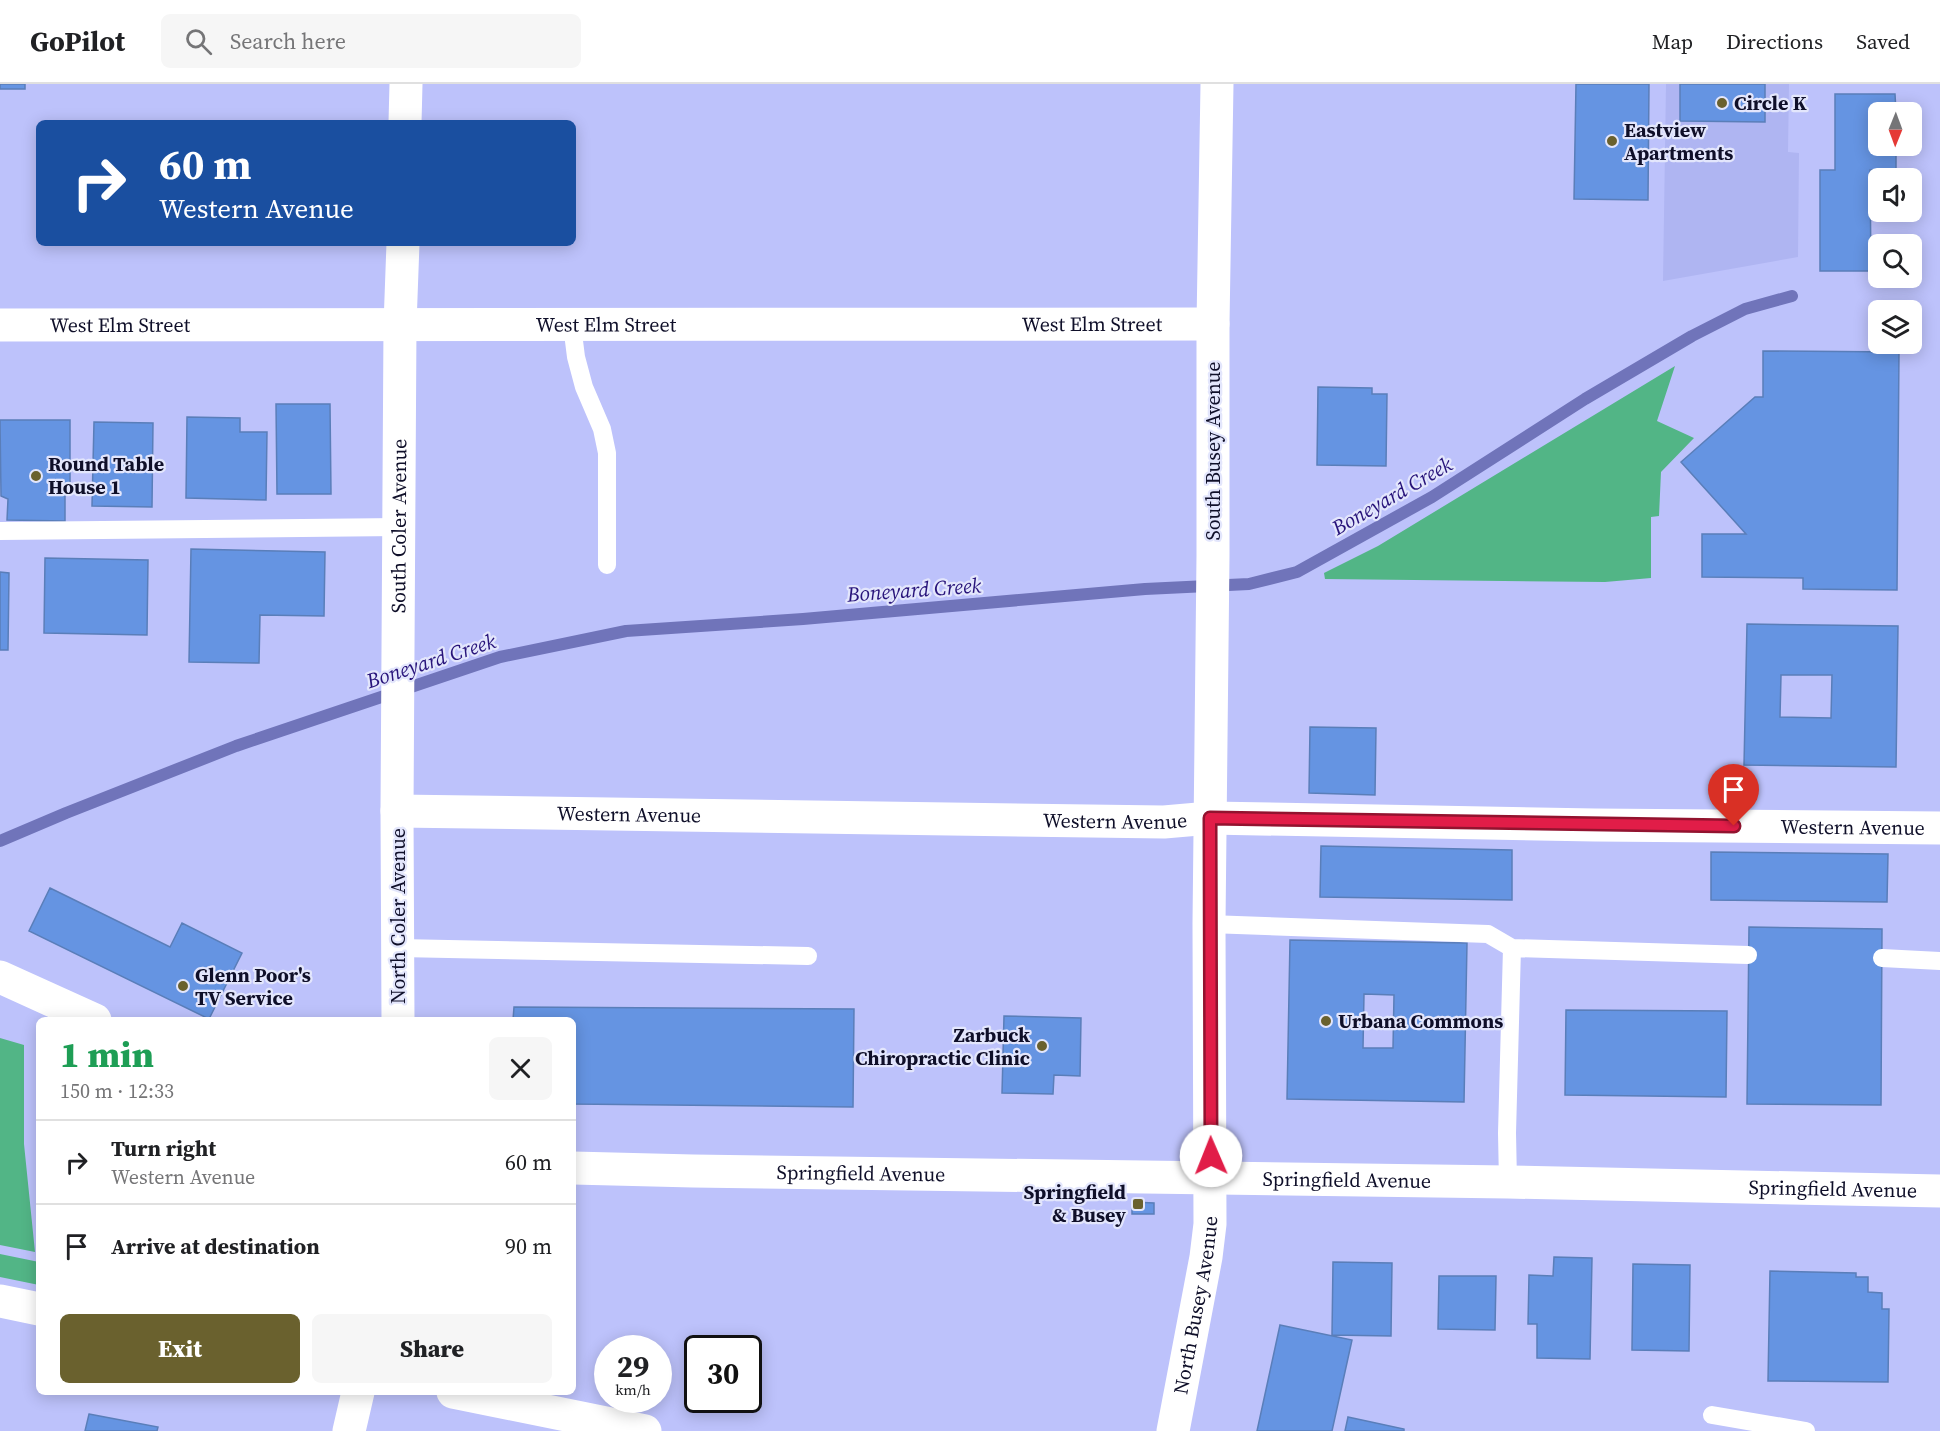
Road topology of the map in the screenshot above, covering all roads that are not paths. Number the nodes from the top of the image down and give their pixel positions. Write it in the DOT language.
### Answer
graph roads {
  1 [pos="406,84"];
  2 [pos="1217,84"];
  3 [pos="405,120"];
  4 [pos="403,246"];
  5 [pos="1213,324"];
  6 [pos="0,325"];
  7 [pos="400,325"];
  8 [pos="572,325"];
  9 [pos="399,526"];
  10 [pos="0,531"];
  11 [pos="607,565"];
  12 [pos="397,811"];
  13 [pos="1210,818"];
  14 [pos="1940,828"];
  15 [pos="1209,924"];
  16 [pos="399,948"];
  17 [pos="1512,948"];
  18 [pos="1748,955"];
  19 [pos="808,956"];
  20 [pos="1882,958"];
  21 [pos="1940,961"];
  22 [pos="0,977"];
  23 [pos="88,1017"];
  24 [pos="398,1017"];
  25 [pos="576,1168"];
  26 [pos="1211,1179"];
  27 [pos="1508,1182"];
  28 [pos="1940,1191"];
  29 [pos="0,1301"];
  30 [pos="36,1308"];
  31 [pos="357,1395"];
  32 [pos="468,1395"];
  33 [pos="1712,1415"];
  34 [pos="349,1431"];
  35 [pos="645,1431"];
  36 [pos="1173,1431"];
  37 [pos="1806,1431"];
  1 -- 3 [label="street"];
  2 -- 5 [label="street, South Busey Avenue"];
  4 -- 7 [label="street, South Coler Avenue"];
  5 -- 8 [label="street, West Elm Street"];
  5 -- 13 [label="street, South Busey Avenue"];
  6 -- 7 [label="street, West Elm Street"];
  7 -- 8 [label="street, West Elm Street"];
  7 -- 9 [label="street, South Coler Avenue"];
  8 -- 11 [label="lane"];
  9 -- 10 [label="lane"];
  9 -- 12 [label="street, South Coler Avenue"];
  12 -- 13 [label="street, Western Avenue"];
  12 -- 16 [label="street, North Coler Avenue"];
  13 -- 14 [label="street, Western Avenue"];
  13 -- 15 [label="street, North Busey Avenue"];
  15 -- 17 [label="lane"];
  15 -- 26 [label="street, North Busey Avenue"];
  16 -- 19 [label="lane"];
  16 -- 24 [label="street, North Coler Avenue"];
  17 -- 18 [label="lane"];
  17 -- 27 [label="lane"];
  20 -- 21 [label="lane"];
  22 -- 23 [label="street"];
  25 -- 26 [label="street, Springfield Avenue"];
  26 -- 27 [label="street, Springfield Avenue"];
  26 -- 36 [label="street, North Busey Avenue"];
  27 -- 28 [label="street, Springfield Avenue"];
  29 -- 30 [label="street"];
  31 -- 34 [label="street"];
  32 -- 35 [label="street"];
  33 -- 37 [label="lane"];
}
